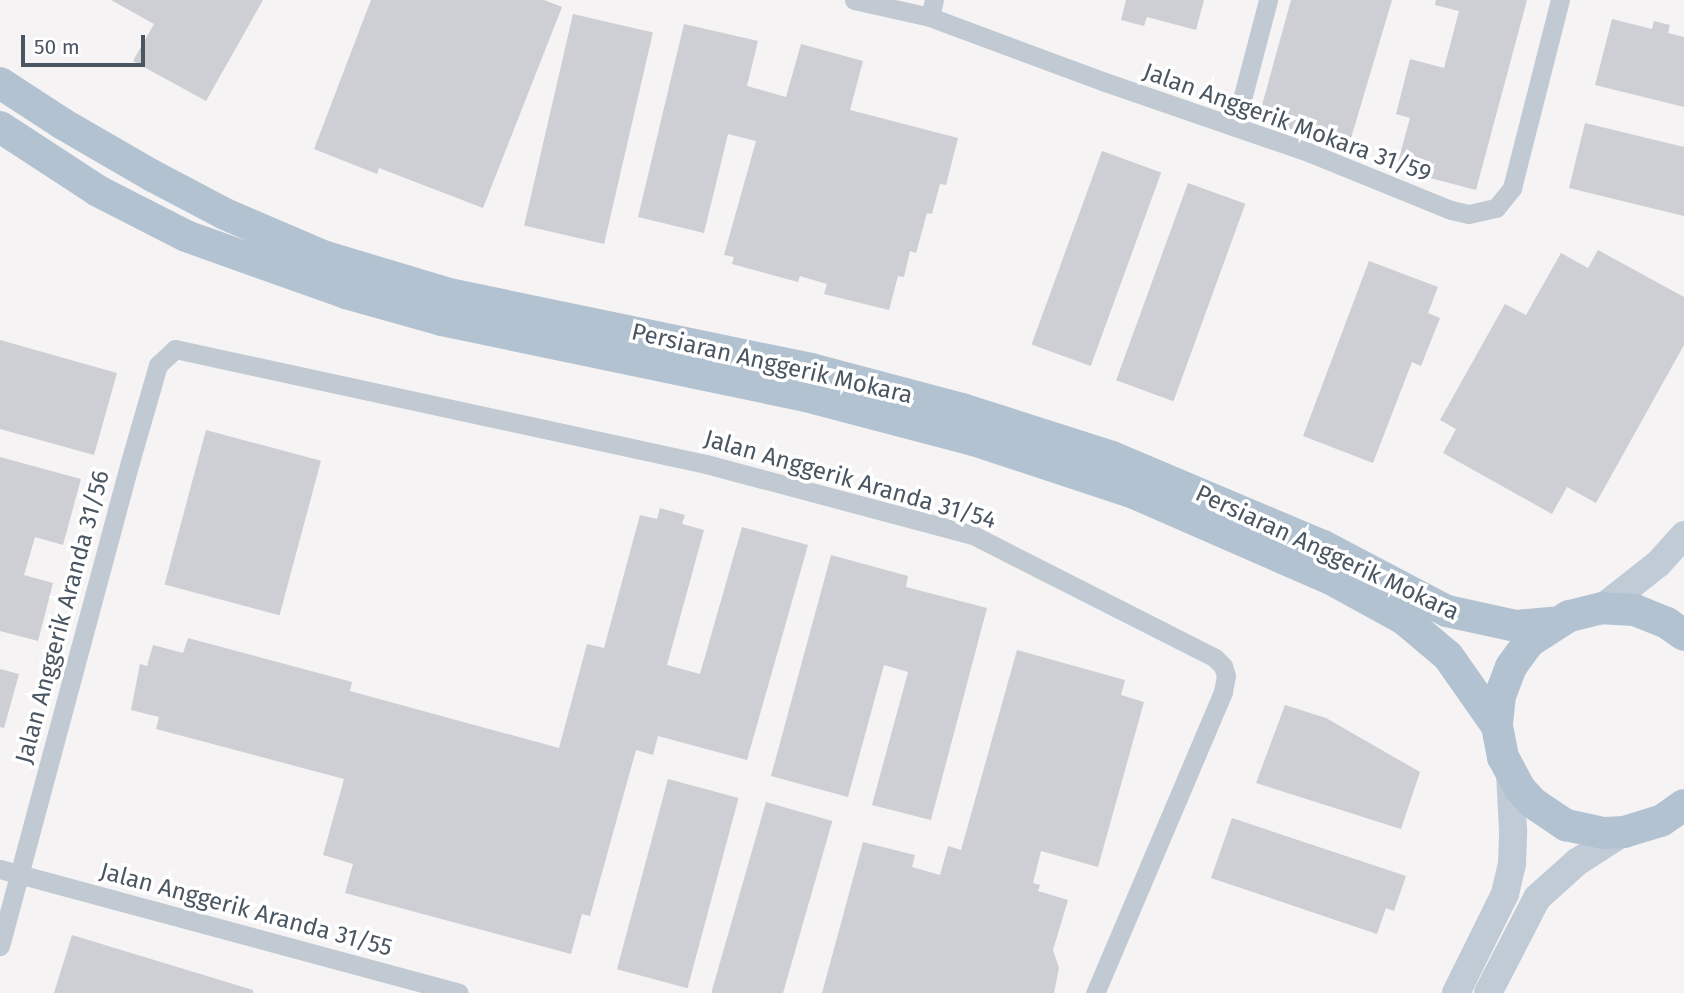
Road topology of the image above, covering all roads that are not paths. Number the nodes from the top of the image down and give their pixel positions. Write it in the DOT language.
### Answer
graph roads {
  1 [pos="854,0"];
  2 [pos="1268,0"];
  3 [pos="1560,0"];
  4 [pos="932,8"];
  5 [pos="0,83"];
  6 [pos="1235,126"];
  7 [pos="0,127"];
  8 [pos="175,349"];
  9 [pos="1684,535"];
  10 [pos="1602,608"];
  11 [pos="1553,624"];
  12 [pos="1684,635"];
  13 [pos="1497,726"];
  14 [pos="1510,772"];
  15 [pos="1676,816"];
  16 [pos="1624,832"];
  17 [pos="10,871"];
  18 [pos="0,946"];
  19 [pos="459,993"];
  20 [pos="1095,993"];
  21 [pos="1456,993"];
  22 [pos="1488,993"];
  1 -- 4 [label="street, Jalan Anggerik Mokara 31/59"];
  2 -- 6 [label="street"];
  3 -- 6 [label="street, Jalan Anggerik Mokara 31/59"];
  4 -- 6 [label="street, Jalan Anggerik Mokara 31/59"];
  5 -- 11 [label="main road, Persiaran Anggerik Mokara"];
  7 -- 13 [label="main road, Persiaran Anggerik Mokara"];
  8 -- 17 [label="street, Jalan Anggerik Aranda 31/56"];
  8 -- 20 [label="street, Jalan Anggerik Aranda 31/54"];
  9 -- 10 [label="main road"];
  10 -- 11 [label="main road"];
  10 -- 12 [label="main road"];
  11 -- 13 [label="main road"];
  13 -- 14 [label="main road"];
  14 -- 16 [label="main road"];
  14 -- 21 [label="main road"];
  15 -- 16 [label="main road"];
  16 -- 22 [label="main road"];
  17 -- 18 [label="street, Jalan Anggerik Aranda 31/56"];
  17 -- 19 [label="street, Jalan Anggerik Aranda 31/55"];
}
